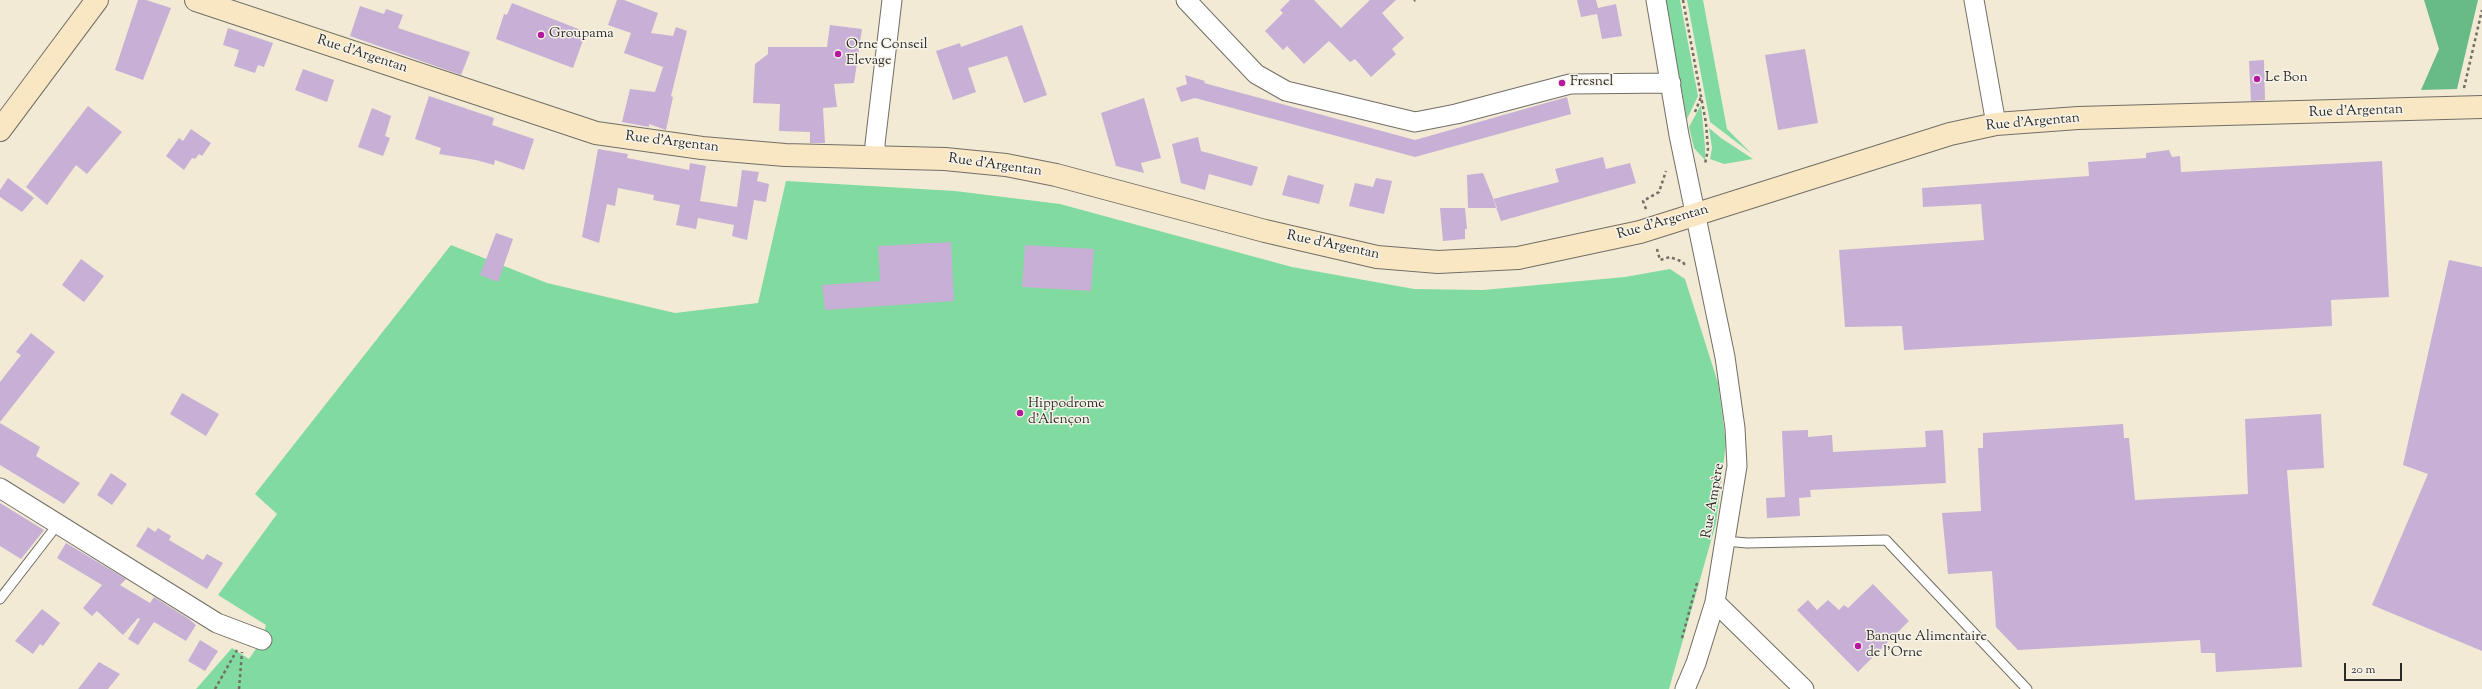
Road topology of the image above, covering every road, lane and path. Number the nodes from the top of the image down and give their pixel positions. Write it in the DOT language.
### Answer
graph roads {
  1 [pos="96,0"];
  2 [pos="196,0"];
  3 [pos="892,0"];
  4 [pos="1186,0"];
  5 [pos="1656,0"];
  6 [pos="1683,0"];
  7 [pos="1974,0"];
  8 [pos="2482,10"];
  9 [pos="1671,83"];
  10 [pos="1701,97"];
  11 [pos="2482,107"];
  12 [pos="2460,108"];
  13 [pos="1996,124"];
  14 [pos="0,130"];
  15 [pos="876,156"];
  16 [pos="1697,215"];
  17 [pos="0,488"];
  18 [pos="58,524"];
  19 [pos="1725,541"];
  20 [pos="1698,577"];
  21 [pos="0,599"];
  22 [pos="1715,602"];
  23 [pos="250,639"];
  24 [pos="1680,643"];
  25 [pos="215,689"];
  26 [pos="239,689"];
  27 [pos="1685,689"];
  28 [pos="1804,689"];
  29 [pos="2027,689"];
  1 -- 14 [label="main road"];
  2 -- 15 [label="main road, Rue d'Argentan"];
  3 -- 15 [label="street"];
  4 -- 9 [label="street"];
  5 -- 9 [label="street, Rue Ampère"];
  6 -- 10 [label="path"];
  7 -- 13 [label="street"];
  8 -- 12 [label="path"];
  9 -- 16 [label="street, Rue Ampère"];
  11 -- 12 [label="main road, Rue d'Argentan"];
  12 -- 13 [label="main road, Rue d'Argentan"];
  13 -- 16 [label="main road, Rue d'Argentan"];
  15 -- 16 [label="main road, Rue d'Argentan"];
  16 -- 19 [label="street, Rue Ampère"];
  17 -- 18 [label="street"];
  18 -- 21 [label="lane"];
  18 -- 23 [label="street"];
  19 -- 22 [label="street, Rue Ampère"];
  19 -- 29 [label="lane"];
  20 -- 24 [label="path"];
  22 -- 27 [label="street, Rue Ampère"];
  22 -- 28 [label="street"];
  23 -- 25 [label="path"];
  23 -- 26 [label="path"];
}
